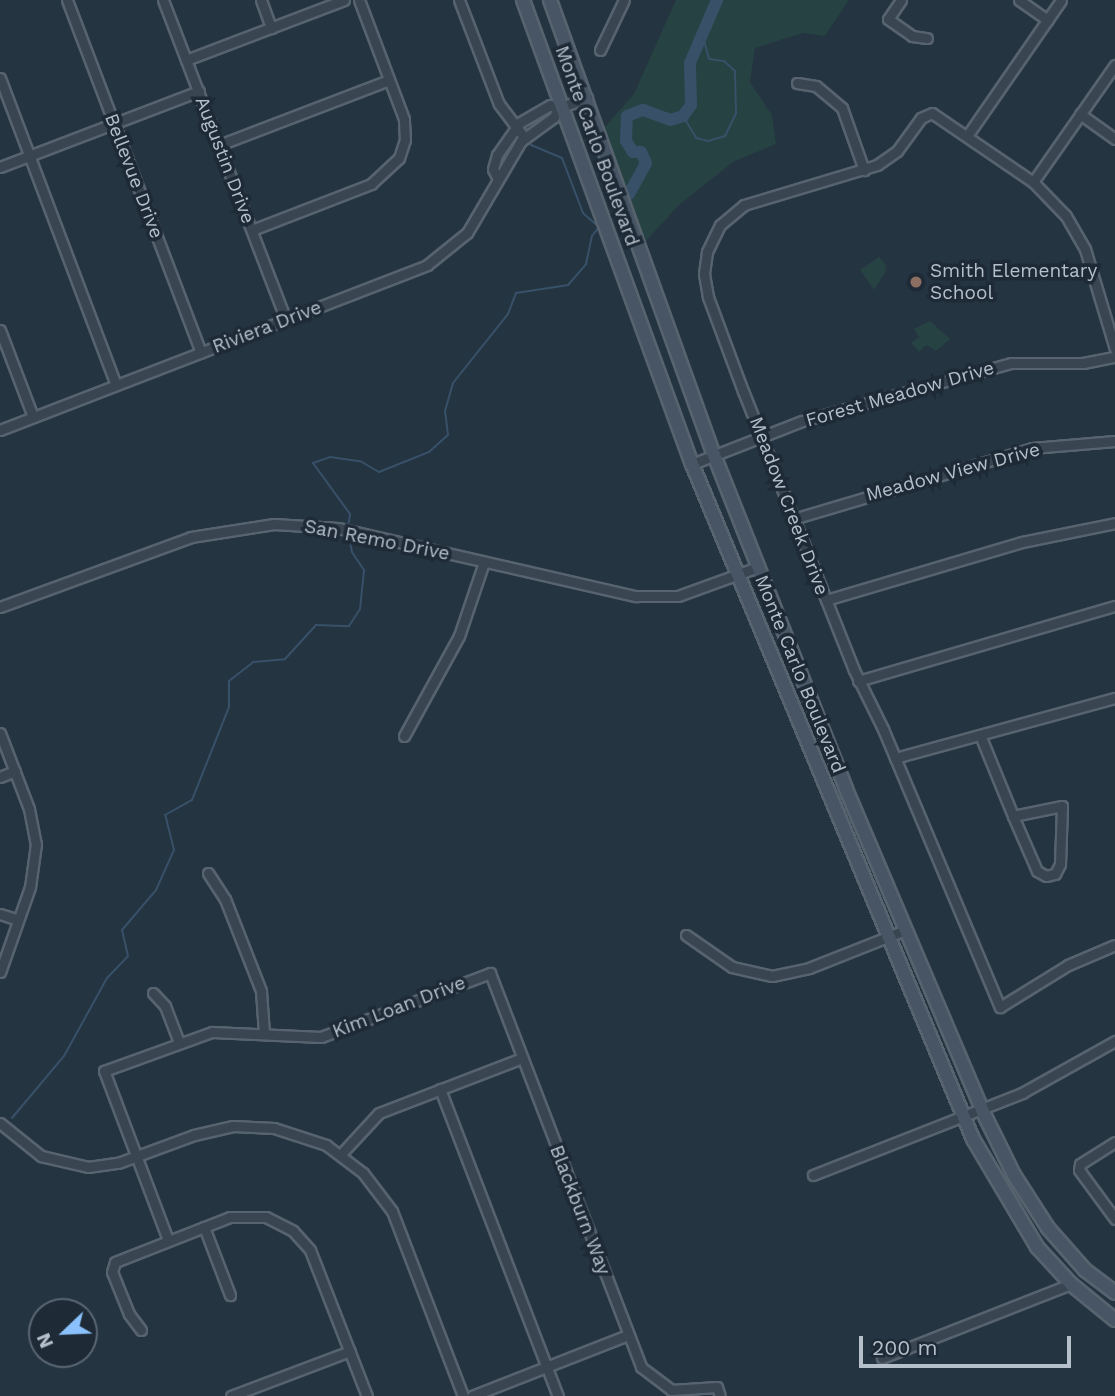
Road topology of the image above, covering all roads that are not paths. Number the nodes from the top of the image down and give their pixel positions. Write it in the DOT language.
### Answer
graph roads {
  1 [pos="67,0"];
  2 [pos="163,0"];
  3 [pos="261,0"];
  4 [pos="344,0"];
  5 [pos="359,0"];
  6 [pos="459,0"];
  7 [pos="523,0"];
  8 [pos="550,0"];
  9 [pos="624,0"];
  10 [pos="901,0"];
  11 [pos="1019,0"];
  12 [pos="1061,0"];
  13 [pos="1048,20"];
  14 [pos="271,28"];
  15 [pos="927,38"];
  16 [pos="600,50"];
  17 [pos="186,60"];
  18 [pos="1115,65"];
  19 [pos="0,78"];
  20 [pos="390,80"];
  21 [pos="797,83"];
  22 [pos="199,91"];
  23 [pos="587,97"];
  24 [pos="560,107"];
  25 [pos="1080,114"];
  26 [pos="114,123"];
  27 [pos="515,127"];
  28 [pos="967,136"];
  29 [pos="524,137"];
  30 [pos="1115,139"];
  31 [pos="219,145"];
  32 [pos="30,156"];
  33 [pos="0,167"];
  34 [pos="864,170"];
  35 [pos="498,179"];
  36 [pos="1033,182"];
  37 [pos="251,230"];
  38 [pos="286,320"];
  39 [pos="0,330"];
  40 [pos="1115,349"];
  41 [pos="201,352"];
  42 [pos="1115,357"];
  43 [pos="116,385"];
  44 [pos="33,417"];
  45 [pos="0,430"];
  46 [pos="762,436"];
  47 [pos="1115,441"];
  48 [pos="714,456"];
  49 [pos="692,464"];
  50 [pos="793,519"];
  51 [pos="1115,523"];
  52 [pos="484,562"];
  53 [pos="758,566"];
  54 [pos="740,574"];
  55 [pos="826,600"];
  56 [pos="1115,606"];
  57 [pos="0,607"];
  58 [pos="858,681"];
  59 [pos="1115,698"];
  60 [pos="0,733"];
  61 [pos="980,735"];
  62 [pos="404,736"];
  63 [pos="895,758"];
  64 [pos="15,771"];
  65 [pos="0,777"];
  66 [pos="1013,816"];
  67 [pos="208,873"];
  68 [pos="0,914"];
  69 [pos="18,920"];
  70 [pos="905,930"];
  71 [pos="686,935"];
  72 [pos="886,937"];
  73 [pos="1115,945"];
  74 [pos="0,972"];
  75 [pos="490,973"];
  76 [pos="153,993"];
  77 [pos="264,1034"];
  78 [pos="1115,1041"];
  79 [pos="179,1042"];
  80 [pos="522,1058"];
  81 [pos="440,1089"];
  82 [pos="982,1110"];
  83 [pos="964,1117"];
  84 [pos="0,1123"];
  85 [pos="1115,1142"];
  86 [pos="341,1154"];
  87 [pos="136,1157"];
  88 [pos="814,1175"];
  89 [pos="1115,1219"];
  90 [pos="204,1227"];
  91 [pos="168,1240"];
  92 [pos="1071,1284"];
  93 [pos="1115,1293"];
  94 [pos="230,1295"];
  95 [pos="1115,1320"];
  96 [pos="141,1330"];
  97 [pos="628,1335"];
  98 [pos="349,1350"];
  99 [pos="882,1358"];
  100 [pos="547,1367"];
  101 [pos="718,1392"];
  102 [pos="231,1396"];
  103 [pos="368,1396"];
  104 [pos="463,1396"];
  105 [pos="472,1396"];
  106 [pos="558,1396"];
  1 -- 26 [label="street, Bellevue Drive"];
  2 -- 17 [label="street, Augustin Drive"];
  3 -- 14 [label="street"];
  4 -- 14 [label="street"];
  5 -- 20 [label="street"];
  6 -- 27 [label="street"];
  7 -- 24 [label="main road, Monte Carlo Boulevard"];
  8 -- 23 [label="main road, Monte Carlo Boulevard"];
  9 -- 16 [label="street"];
  10 -- 15 [label="street"];
  11 -- 13 [label="street"];
  12 -- 13 [label="street"];
  13 -- 28 [label="street"];
  14 -- 17 [label="street"];
  17 -- 22 [label="street, Augustin Drive"];
  18 -- 25 [label="street"];
  19 -- 32 [label="street"];
  20 -- 31 [label="street"];
  20 -- 37 [label="street"];
  21 -- 34 [label="street"];
  22 -- 26 [label="street"];
  22 -- 31 [label="street, Augustin Drive"];
  23 -- 24 [label="street, Riviera Drive"];
  23 -- 48 [label="main road, Monte Carlo Boulevard"];
  24 -- 27 [label="street, Riviera Drive"];
  24 -- 29 [label="street, Riviera Drive"];
  24 -- 49 [label="main road, Monte Carlo Boulevard"];
  25 -- 30 [label="street"];
  25 -- 36 [label="street"];
  26 -- 32 [label="street"];
  26 -- 41 [label="street, Bellevue Drive"];
  27 -- 29 [label="street"];
  27 -- 35 [label="street, Riviera Drive"];
  28 -- 34 [label="street, Meadow Creek Drive"];
  28 -- 36 [label="street"];
  29 -- 35 [label="street, Riviera Drive"];
  31 -- 37 [label="street, Augustin Drive"];
  32 -- 33 [label="street"];
  32 -- 43 [label="street"];
  34 -- 46 [label="street, Meadow Creek Drive"];
  35 -- 38 [label="street, Riviera Drive"];
  36 -- 40 [label="street"];
  37 -- 38 [label="street, Augustin Drive"];
  38 -- 41 [label="street, Riviera Drive"];
  39 -- 44 [label="street"];
  41 -- 43 [label="street, Riviera Drive"];
  42 -- 46 [label="street, Forest Meadow Drive"];
  43 -- 44 [label="street, Riviera Drive"];
  44 -- 45 [label="street, Riviera Drive"];
  46 -- 48 [label="street, Forest Meadow Drive"];
  46 -- 50 [label="street, Meadow Creek Drive"];
  47 -- 50 [label="street, Meadow View Drive"];
  48 -- 49 [label="street, Forest Meadow Drive"];
  48 -- 53 [label="main road, Monte Carlo Boulevard"];
  49 -- 54 [label="main road, Monte Carlo Boulevard"];
  50 -- 55 [label="street, Meadow Creek Drive"];
  51 -- 55 [label="street"];
  52 -- 54 [label="street, San Remo Drive"];
  52 -- 57 [label="street, San Remo Drive"];
  52 -- 62 [label="street"];
  53 -- 54 [label="street, San Remo Drive"];
  53 -- 70 [label="main road, Monte Carlo Boulevard"];
  54 -- 72 [label="main road, Monte Carlo Boulevard"];
  55 -- 58 [label="street, Meadow Creek Drive"];
  56 -- 58 [label="street"];
  58 -- 63 [label="street, Meadow Creek Drive"];
  59 -- 61 [label="street"];
  60 -- 64 [label="street"];
  61 -- 63 [label="street"];
  61 -- 66 [label="street"];
  63 -- 73 [label="street, Meadow Creek Drive"];
  64 -- 65 [label="street"];
  64 -- 69 [label="street"];
  66 -- 66 [label="street"];
  67 -- 77 [label="street"];
  68 -- 69 [label="street"];
  69 -- 74 [label="street"];
  70 -- 72 [label="street"];
  70 -- 82 [label="main road, Monte Carlo Boulevard"];
  71 -- 72 [label="street"];
  72 -- 83 [label="main road, Monte Carlo Boulevard"];
  75 -- 77 [label="street, Kim Loan Drive"];
  75 -- 80 [label="street, Blackburn Way"];
  76 -- 79 [label="street"];
  77 -- 79 [label="street, Kim Loan Drive"];
  78 -- 82 [label="street"];
  79 -- 87 [label="street, Kim Loan Drive"];
  80 -- 81 [label="street"];
  80 -- 97 [label="street, Blackburn Way"];
  81 -- 86 [label="street"];
  81 -- 100 [label="street"];
  82 -- 83 [label="street"];
  82 -- 93 [label="main road, Monte Carlo Boulevard"];
  83 -- 88 [label="street"];
  83 -- 92 [label="main road, Monte Carlo Boulevard"];
  84 -- 87 [label="street"];
  85 -- 89 [label="street"];
  86 -- 87 [label="street"];
  86 -- 104 [label="street"];
  87 -- 91 [label="street"];
  90 -- 91 [label="street"];
  90 -- 94 [label="street"];
  90 -- 98 [label="street"];
  91 -- 96 [label="street"];
  92 -- 95 [label="main road, Monte Carlo Boulevard"];
  92 -- 99 [label="street"];
  97 -- 100 [label="street"];
  97 -- 101 [label="street, Blackburn Way"];
  98 -- 102 [label="street"];
  98 -- 103 [label="street"];
  100 -- 105 [label="street"];
  100 -- 106 [label="street"];
}
